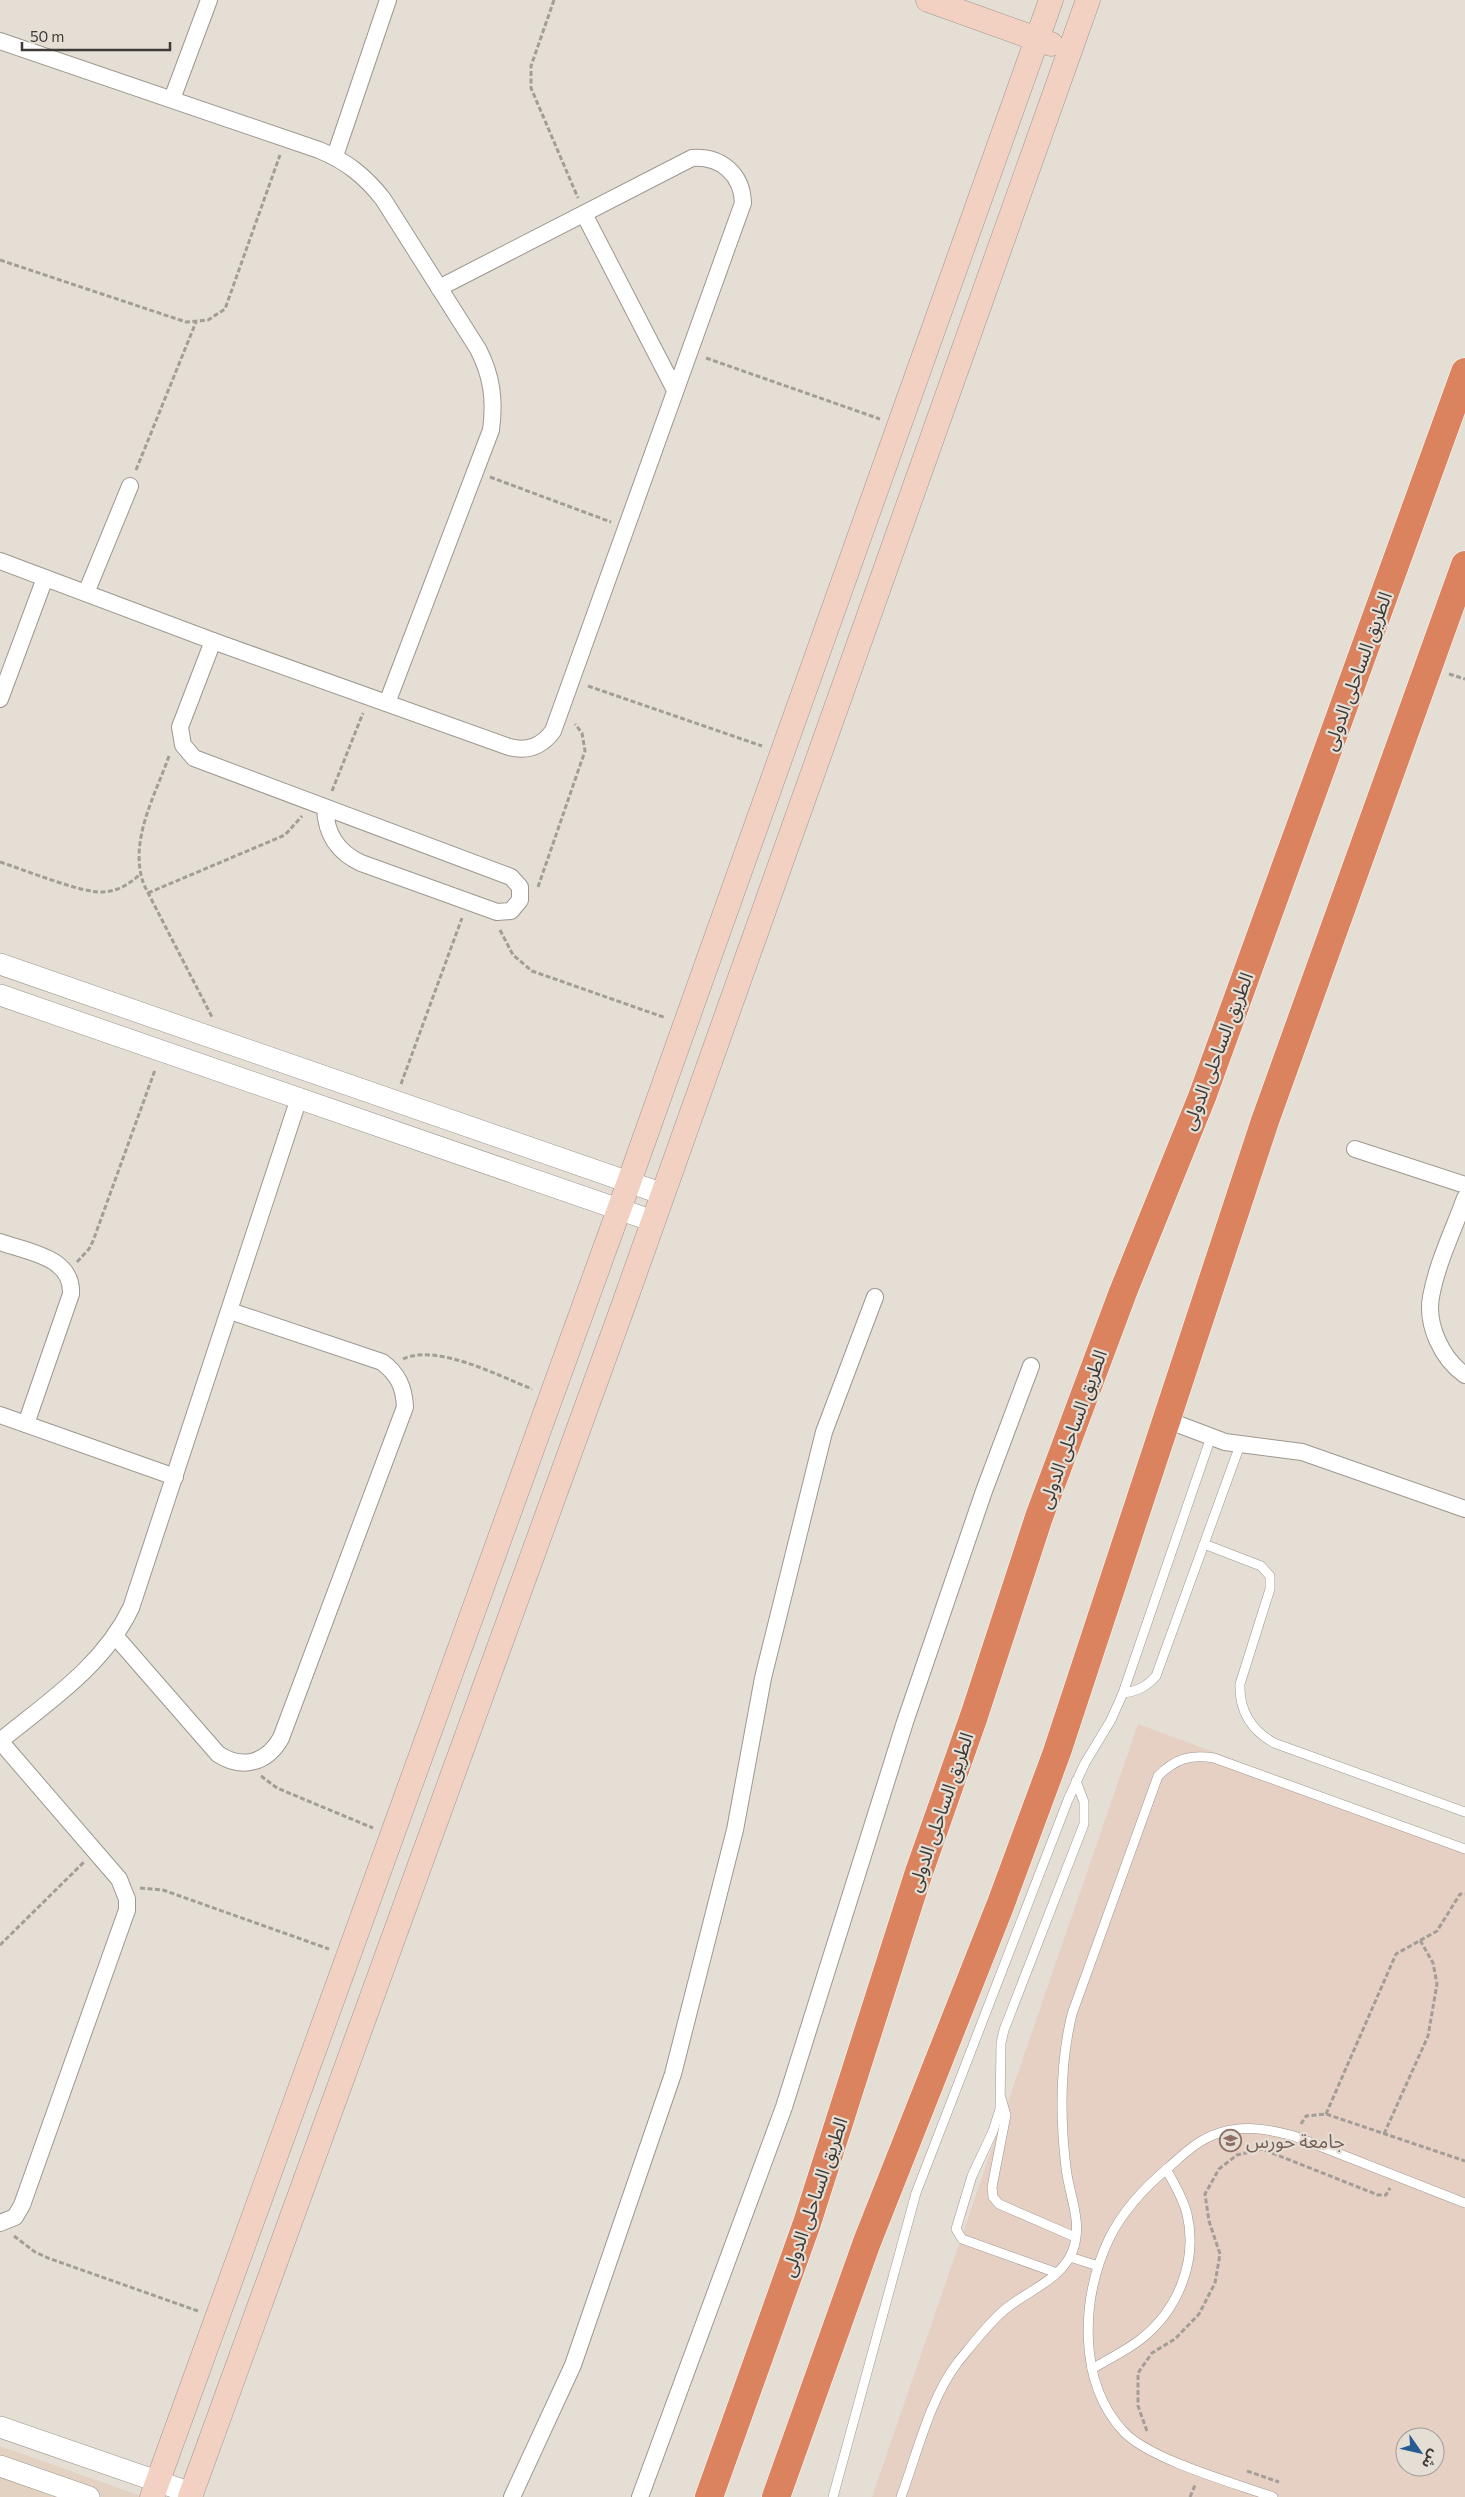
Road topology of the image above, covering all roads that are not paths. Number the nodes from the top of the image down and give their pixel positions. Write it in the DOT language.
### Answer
graph roads {
  1 [pos="209,0"];
  2 [pos="388,0"];
  3 [pos="928,0"];
  4 [pos="1051,0"];
  5 [pos="1081,2"];
  6 [pos="1038,39"];
  7 [pos="0,41"];
  8 [pos="1069,51"];
  9 [pos="172,100"];
  10 [pos="335,156"];
  11 [pos="584,214"];
  12 [pos="439,288"];
  13 [pos="1465,372"];
  14 [pos="676,390"];
  15 [pos="130,486"];
  16 [pos="0,561"];
  17 [pos="1465,565"];
  18 [pos="45,578"];
  19 [pos="86,593"];
  20 [pos="212,641"];
  21 [pos="0,699"];
  22 [pos="387,703"];
  23 [pos="325,808"];
  24 [pos="0,964"];
  25 [pos="0,995"];
  26 [pos="299,1098"];
  27 [pos="1355,1150"];
  28 [pos="629,1182"];
  29 [pos="1465,1185"];
  30 [pos="663,1194"];
  31 [pos="1465,1198"];
  32 [pos="619,1209"];
  33 [pos="653,1221"];
  34 [pos="0,1242"];
  35 [pos="875,1297"];
  36 [pos="230,1311"];
  37 [pos="1031,1366"];
  38 [pos="1465,1375"];
  39 [pos="0,1415"];
  40 [pos="1167,1420"];
  41 [pos="26,1424"];
  42 [pos="1210,1437"];
  43 [pos="1240,1444"];
  44 [pos="175,1477"];
  45 [pos="1465,1508"];
  46 [pos="1204,1544"];
  47 [pos="116,1637"];
  48 [pos="1124,1693"];
  49 [pos="1076,1781"];
  50 [pos="1465,1812"];
  51 [pos="1465,1849"];
  52 [pos="1001,2098"];
  53 [pos="1166,2169"];
  54 [pos="1465,2203"];
  55 [pos="1,2223"];
  56 [pos="1075,2237"];
  57 [pos="1070,2257"];
  58 [pos="1098,2266"];
  59 [pos="1057,2273"];
  60 [pos="1092,2369"];
  61 [pos="0,2427"];
  62 [pos="0,2466"];
  63 [pos="155,2489"];
  64 [pos="191,2495"];
  65 [pos="90,2497"];
  66 [pos="512,2497"];
  67 [pos="640,2497"];
  68 [pos="709,2497"];
  69 [pos="776,2497"];
  70 [pos="833,2497"];
  71 [pos="901,2497"];
  72 [pos="1273,2497"];
  1 -- 9 [label="street"];
  2 -- 10 [label="street"];
  3 -- 6 [label="main road"];
  4 -- 6 [label="main road"];
  5 -- 8 [label="main road"];
  6 -- 8 [label="main road"];
  6 -- 28 [label="main road"];
  7 -- 9 [label="street"];
  8 -- 30 [label="main road"];
  9 -- 10 [label="street"];
  10 -- 12 [label="street"];
  11 -- 12 [label="street"];
  11 -- 14 [label="street"];
  11 -- 14 [label="street"];
  12 -- 22 [label="street"];
  13 -- 68 [label="highway, الطريق الساحلى الدولى"];
  14 -- 22 [label="street"];
  15 -- 19 [label="street"];
  16 -- 18 [label="street"];
  17 -- 40 [label="highway"];
  18 -- 19 [label="street"];
  18 -- 21 [label="street"];
  19 -- 20 [label="street"];
  20 -- 22 [label="street"];
  20 -- 23 [label="street"];
  23 -- 23 [label="street"];
  24 -- 28 [label="street"];
  25 -- 26 [label="street"];
  26 -- 32 [label="street"];
  26 -- 36 [label="street"];
  27 -- 29 [label="street"];
  28 -- 30 [label="street"];
  28 -- 32 [label="main road"];
  30 -- 33 [label="main road"];
  31 -- 38 [label="street"];
  32 -- 33 [label="street"];
  32 -- 63 [label="main road"];
  33 -- 64 [label="main road"];
  34 -- 41 [label="street"];
  35 -- 66 [label="street"];
  36 -- 44 [label="street"];
  36 -- 47 [label="street"];
  37 -- 67 [label="street"];
  39 -- 41 [label="street"];
  40 -- 42 [label="street"];
  40 -- 69 [label="highway"];
  41 -- 44 [label="street"];
  42 -- 43 [label="street"];
  42 -- 48 [label="lane"];
  43 -- 45 [label="street"];
  43 -- 46 [label="lane"];
  44 -- 47 [label="street"];
  46 -- 48 [label="lane"];
  46 -- 50 [label="lane"];
  47 -- 55 [label="street"];
  48 -- 49 [label="lane"];
  49 -- 52 [label="lane"];
  49 -- 70 [label="lane"];
  51 -- 56 [label="lane"];
  52 -- 56 [label="lane"];
  52 -- 59 [label="lane"];
  53 -- 54 [label="lane"];
  53 -- 58 [label="lane"];
  53 -- 60 [label="lane"];
  56 -- 57 [label="lane"];
  57 -- 58 [label="lane"];
  57 -- 59 [label="lane"];
  58 -- 60 [label="lane"];
  59 -- 71 [label="lane"];
  60 -- 72 [label="lane"];
  61 -- 63 [label="street"];
  62 -- 65 [label="street"];
  63 -- 64 [label="street"];
}
